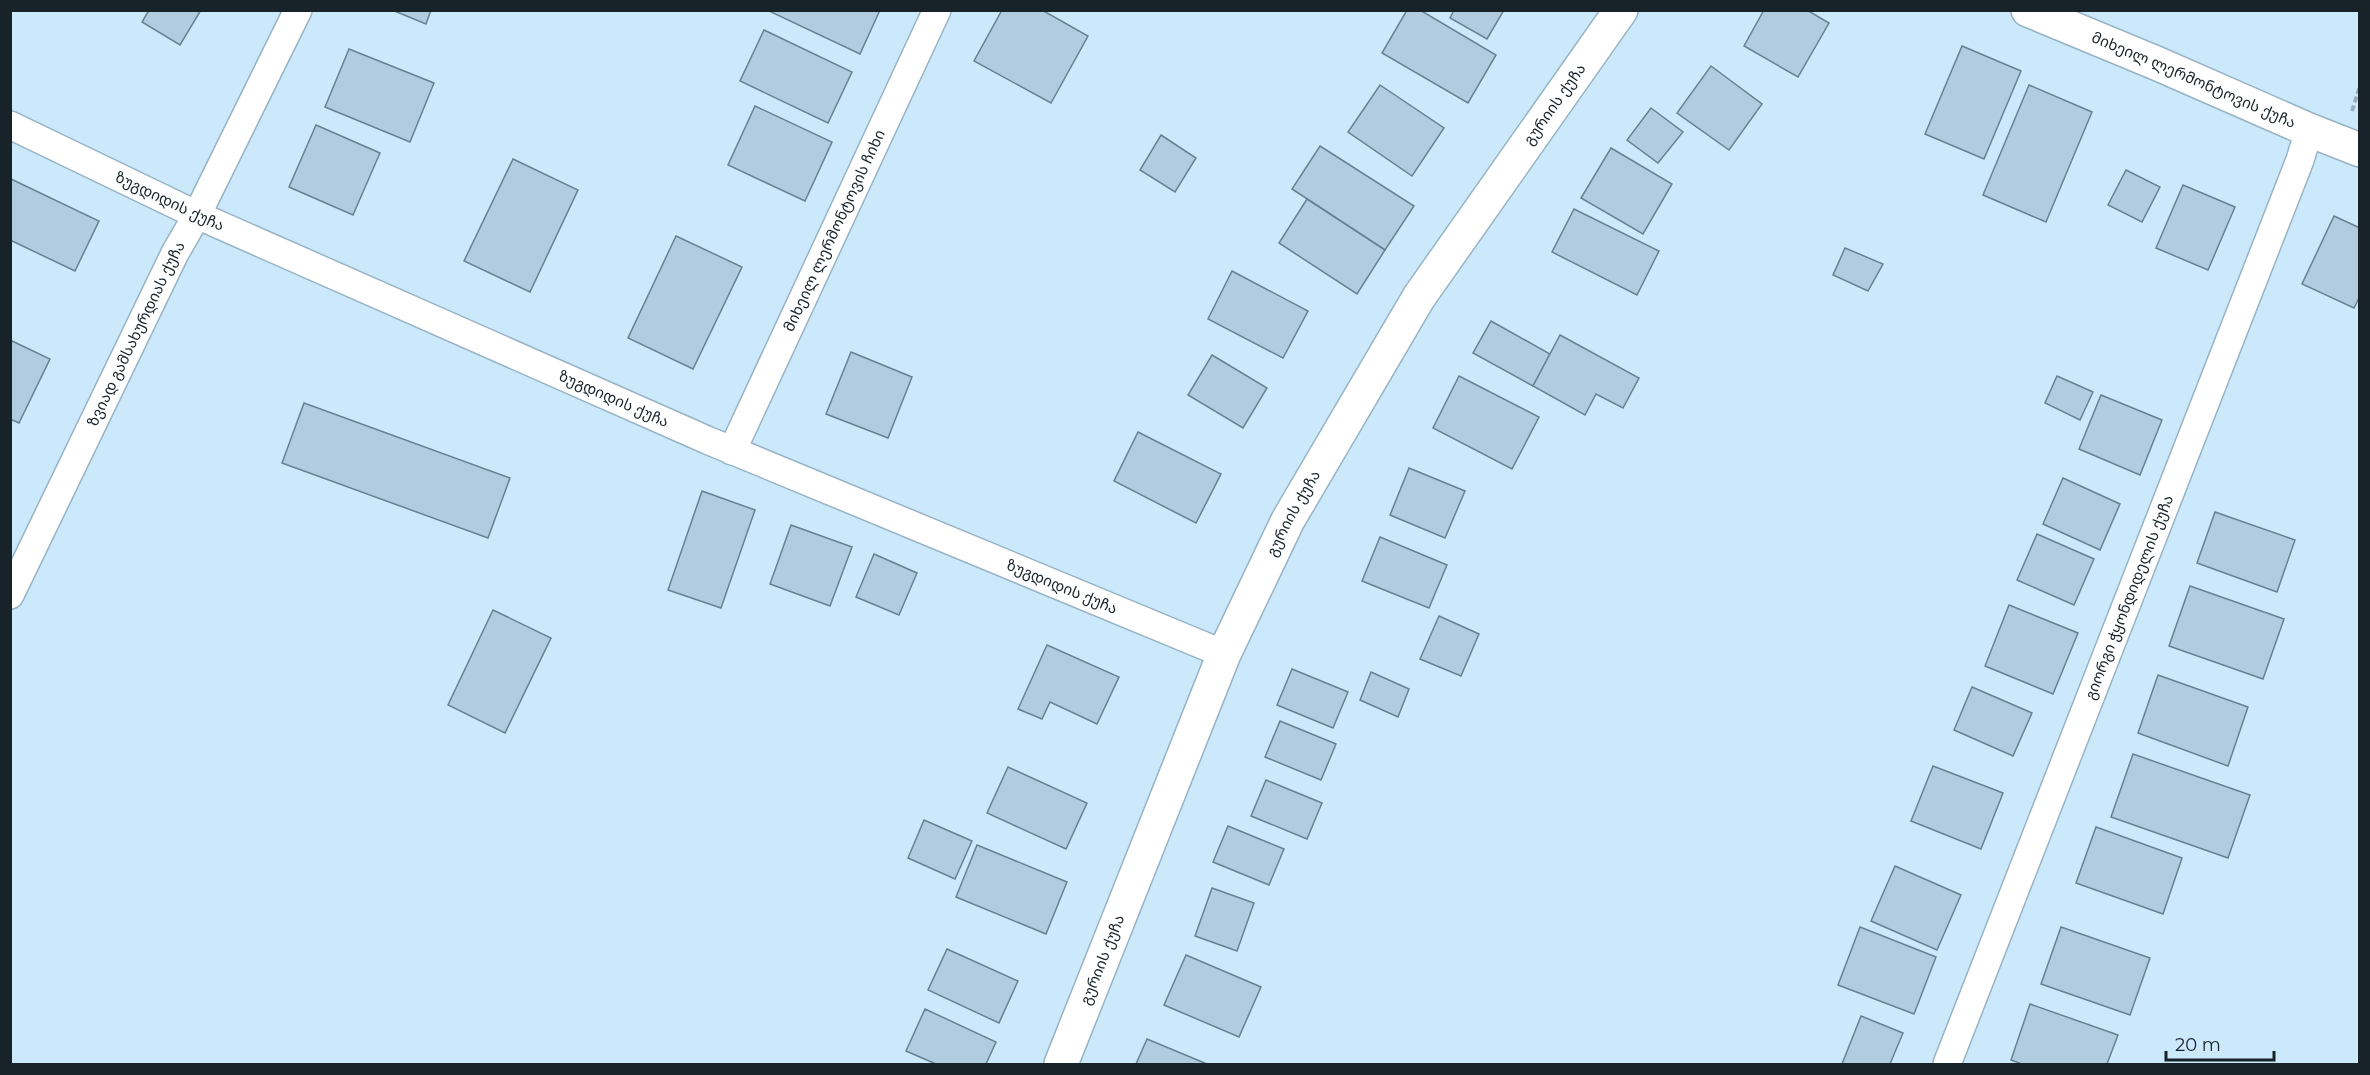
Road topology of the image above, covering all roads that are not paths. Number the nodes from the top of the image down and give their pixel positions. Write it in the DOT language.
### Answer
graph roads {
  1 [pos="298,10"];
  2 [pos="937,10"];
  3 [pos="1621,10"];
  4 [pos="2028,10"];
  5 [pos="10,124"];
  6 [pos="2309,130"];
  7 [pos="2360,150"];
  8 [pos="197,215"];
  9 [pos="732,451"];
  10 [pos="10,595"];
  11 [pos="1224,654"];
  12 [pos="1061,1065"];
  13 [pos="1947,1065"];
  1 -- 8 [label="street, ზვიად გამსახურდიას ქუჩა"];
  2 -- 9 [label="street, მიხეილ ლერმონტოვის ჩიხი"];
  3 -- 11 [label="main road, გურიის ქუჩა"];
  4 -- 6 [label="main road, მიხეილ ლერმონტოვის ქუჩა"];
  5 -- 8 [label="street, ზუგდიდის ქუჩა"];
  6 -- 7 [label="main road, მიხეილ ლერმონტოვის ქუჩა"];
  6 -- 13 [label="street, გიორგი ჭყონდიდელის ქუჩა"];
  8 -- 9 [label="street, ზუგდიდის ქუჩა"];
  8 -- 10 [label="street, ზვიად გამსახურდიას ქუჩა"];
  9 -- 11 [label="street, ზუგდიდის ქუჩა"];
  11 -- 12 [label="main road, გურიის ქუჩა"];
}
